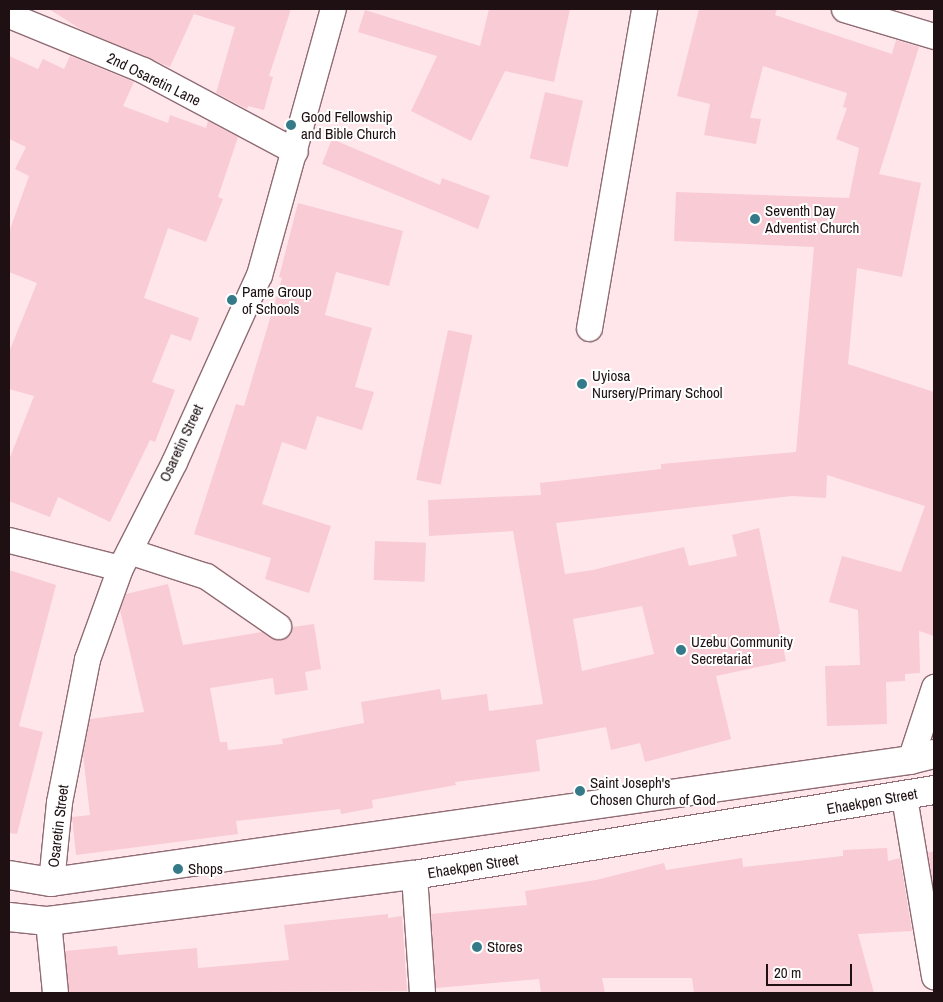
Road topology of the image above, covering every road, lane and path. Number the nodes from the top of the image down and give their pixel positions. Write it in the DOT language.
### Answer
graph roads {
  1 [pos="333,9"];
  2 [pos="644,9"];
  3 [pos="844,9"];
  4 [pos="9,15"];
  5 [pos="934,36"];
  6 [pos="295,151"];
  7 [pos="588,328"];
  8 [pos="9,540"];
  9 [pos="124,560"];
  10 [pos="278,626"];
  11 [pos="934,687"];
  12 [pos="922,757"];
  13 [pos="934,790"];
  14 [pos="904,797"];
  15 [pos="9,875"];
  16 [pos="414,875"];
  17 [pos="51,882"];
  18 [pos="9,917"];
  19 [pos="48,921"];
  20 [pos="934,977"];
  21 [pos="55,993"];
  22 [pos="422,993"];
  1 -- 6 [label="street, Osaretin Street"];
  2 -- 7 [label="street"];
  3 -- 5 [label="street"];
  4 -- 6 [label="street, 2nd Osaretin Lane"];
  6 -- 9 [label="street, Osaretin Street"];
  8 -- 9 [label="street"];
  9 -- 10 [label="street"];
  9 -- 17 [label="street, Osaretin Street"];
  11 -- 12 [label="street"];
  12 -- 17 [label="street"];
  13 -- 14 [label="street, Ehaekpen Street"];
  14 -- 16 [label="street, Ehaekpen Street"];
  14 -- 20 [label="street"];
  15 -- 17 [label="street"];
  16 -- 19 [label="street, Ehaekpen Street"];
  16 -- 22 [label="street"];
  18 -- 19 [label="street, Ehaekpen Street"];
  19 -- 21 [label="street"];
}
